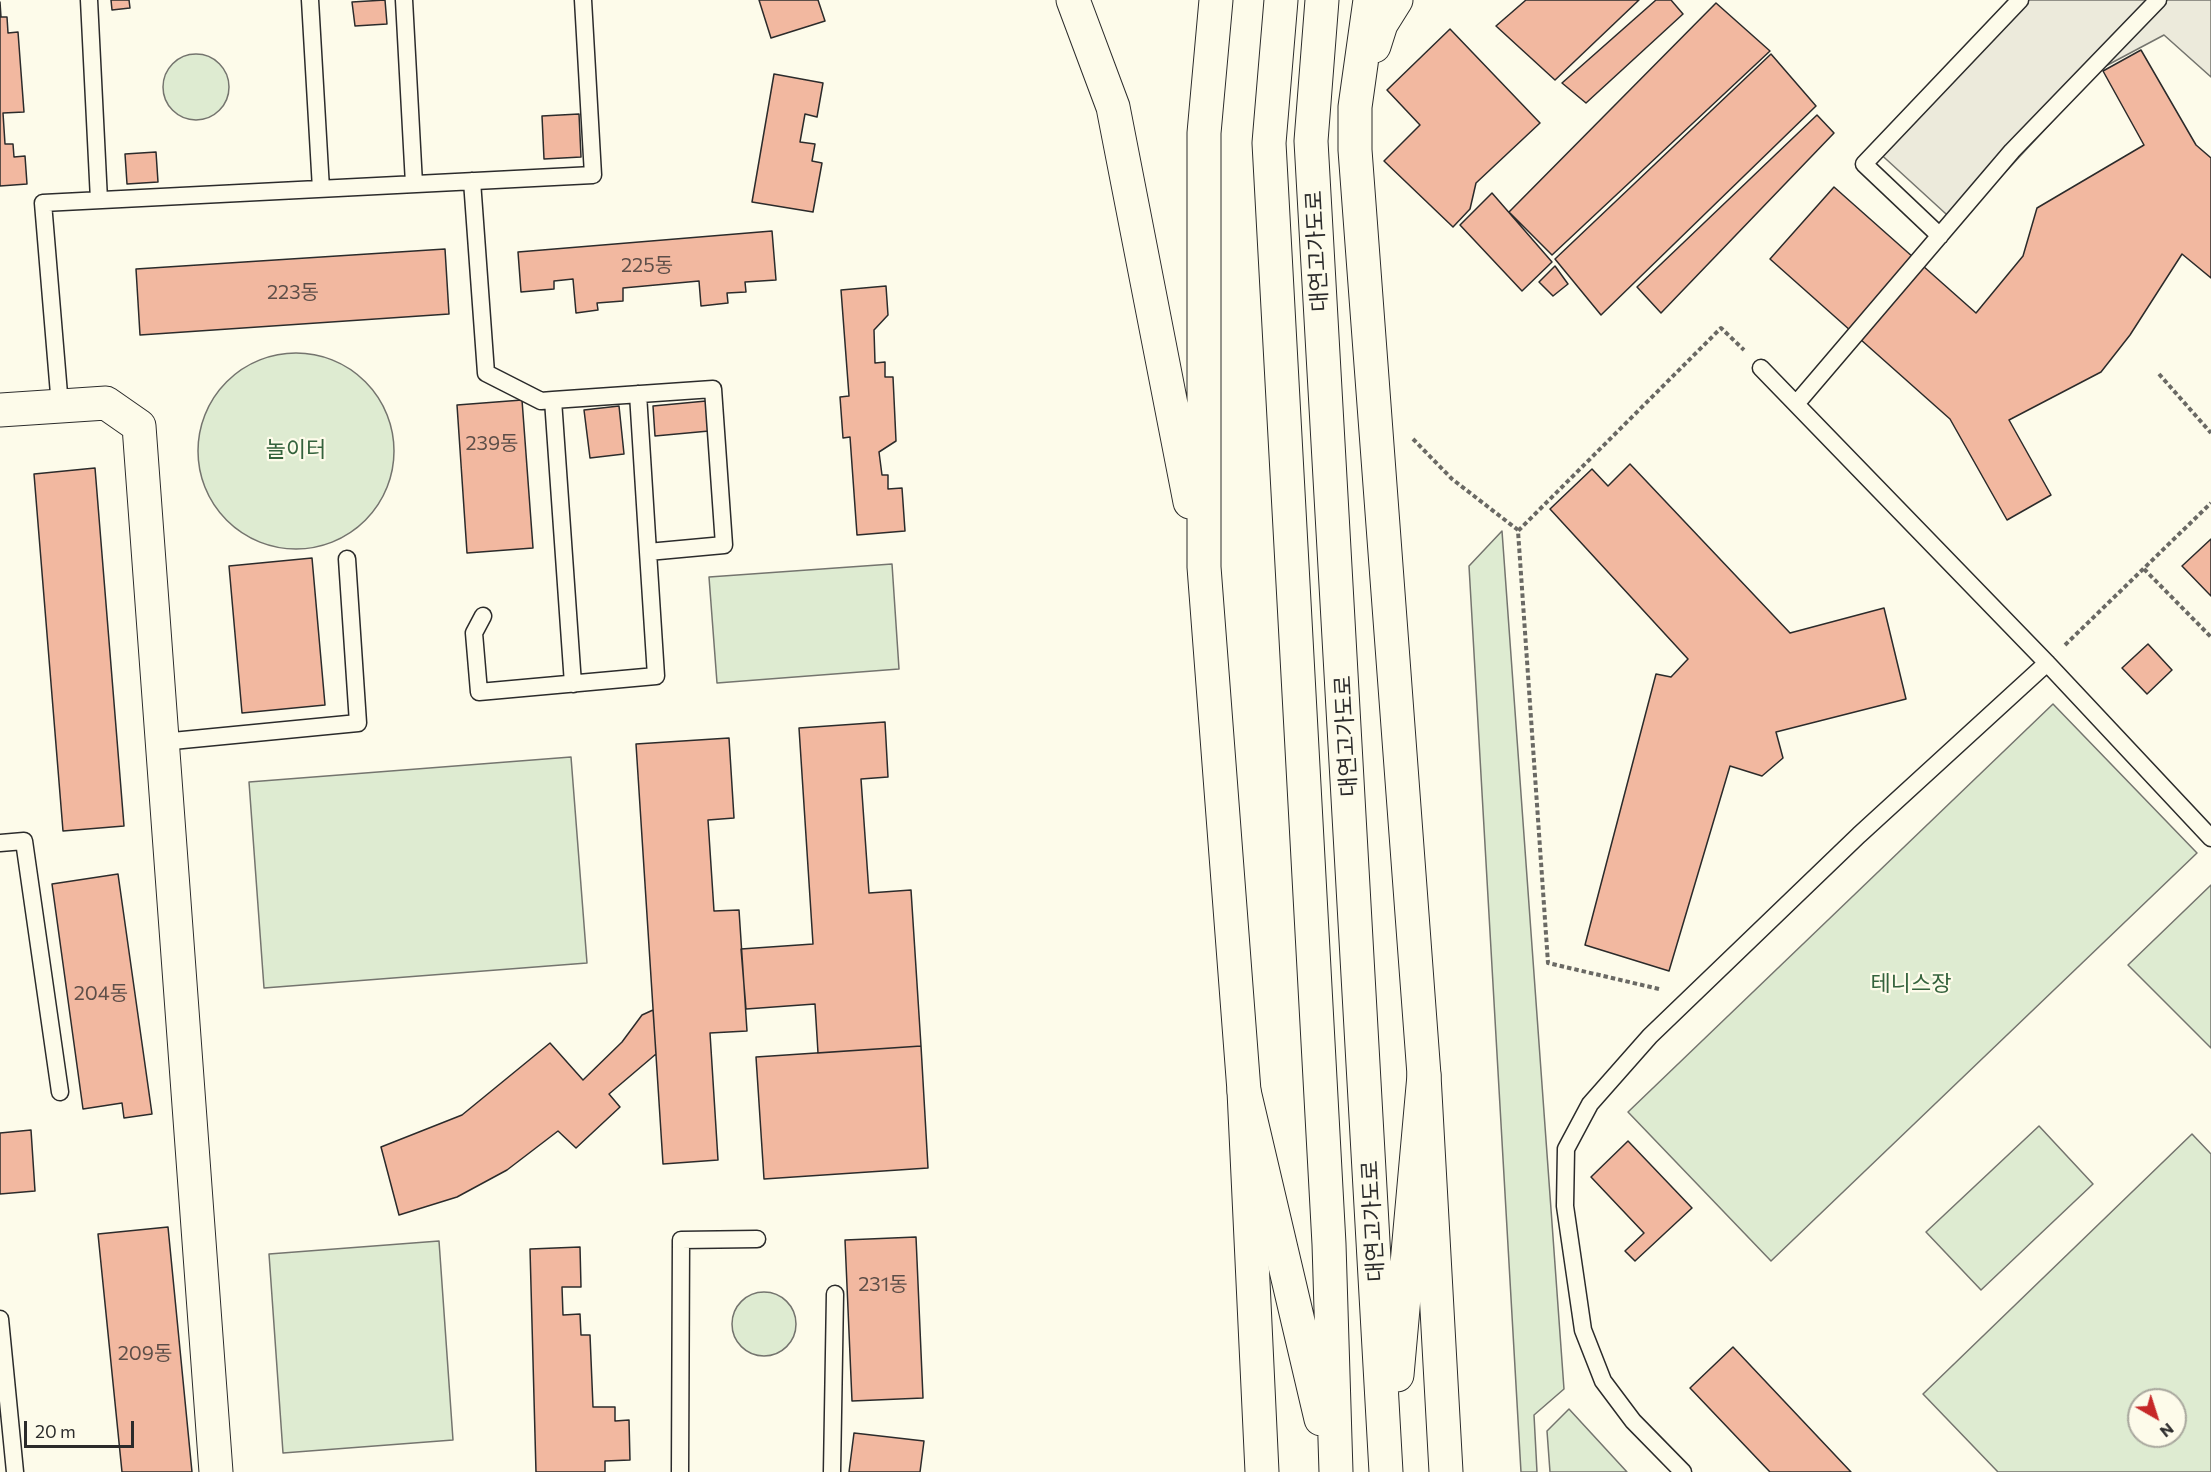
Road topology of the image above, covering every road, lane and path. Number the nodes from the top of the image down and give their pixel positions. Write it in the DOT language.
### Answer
graph roads {
  1 [pos="89,0"];
  2 [pos="310,0"];
  3 [pos="404,0"];
  4 [pos="583,0"];
  5 [pos="1073,0"];
  6 [pos="1216,0"];
  7 [pos="1281,0"];
  8 [pos="1322,0"];
  9 [pos="1370,0"];
  10 [pos="1396,0"];
  11 [pos="2020,0"];
  12 [pos="2158,0"];
  13 [pos="1356,108"];
  14 [pos="472,181"];
  15 [pos="414,184"];
  16 [pos="321,189"];
  17 [pos="99,200"];
  18 [pos="1940,236"];
  19 [pos="1761,368"];
  20 [pos="2159,374"];
  21 [pos="638,394"];
  22 [pos="553,400"];
  23 [pos="1796,404"];
  24 [pos="60,406"];
  25 [pos="0,410"];
  26 [pos="1408,434"];
  27 [pos="2211,434"];
  28 [pos="2211,503"];
  29 [pos="1518,531"];
  30 [pos="648,552"];
  31 [pos="347,559"];
  32 [pos="1204,567"];
  33 [pos="2144,569"];
  34 [pos="483,616"];
  35 [pos="2211,637"];
  36 [pos="2047,663"];
  37 [pos="573,684"];
  38 [pos="162,742"];
  39 [pos="2211,838"];
  40 [pos="0,843"];
  41 [pos="1691,997"];
  42 [pos="1424,1075"];
  43 [pos="1244,1091"];
  44 [pos="60,1092"];
  45 [pos="757,1239"];
  46 [pos="835,1294"];
  47 [pos="0,1319"];
  48 [pos="4,1399"];
  49 [pos="15,1472"];
  50 [pos="216,1472"];
  51 [pos="681,1472"];
  52 [pos="832,1472"];
  53 [pos="1262,1472"];
  54 [pos="1335,1472"];
  55 [pos="1387,1472"];
  56 [pos="1446,1472"];
  57 [pos="1683,1472"];
  1 -- 17 [label="lane"];
  2 -- 16 [label="lane"];
  3 -- 15 [label="lane"];
  4 -- 14 [label="lane"];
  5 -- 32 [label="main road"];
  6 -- 32 [label="main road"];
  7 -- 54 [label="main road, 대연고가도로"];
  8 -- 55 [label="main road, 대연고가도로"];
  9 -- 13 [label="main road"];
  10 -- 13 [label="main road"];
  11 -- 18 [label="lane"];
  12 -- 18 [label="lane"];
  13 -- 42 [label="main road"];
  14 -- 15 [label="lane"];
  14 -- 22 [label="lane"];
  15 -- 16 [label="lane"];
  16 -- 17 [label="lane"];
  17 -- 24 [label="lane"];
  18 -- 23 [label="lane"];
  19 -- 23 [label="lane"];
  19 -- 29 [label="path"];
  20 -- 27 [label="path"];
  21 -- 22 [label="lane"];
  21 -- 30 [label="lane"];
  21 -- 30 [label="lane"];
  22 -- 37 [label="lane"];
  23 -- 36 [label="lane"];
  24 -- 25 [label="main road"];
  24 -- 38 [label="main road"];
  26 -- 29 [label="path"];
  28 -- 33 [label="path"];
  29 -- 41 [label="path"];
  30 -- 37 [label="lane"];
  31 -- 38 [label="lane"];
  32 -- 43 [label="main road"];
  33 -- 35 [label="path"];
  33 -- 36 [label="path"];
  34 -- 37 [label="lane"];
  36 -- 39 [label="lane"];
  36 -- 41 [label="lane"];
  38 -- 50 [label="main road"];
  40 -- 44 [label="lane"];
  41 -- 57 [label="lane"];
  42 -- 55 [label="main road"];
  42 -- 56 [label="main road"];
  43 -- 53 [label="main road"];
  43 -- 54 [label="main road"];
  45 -- 51 [label="lane"];
  46 -- 52 [label="lane"];
  47 -- 48 [label="lane"];
  48 -- 49 [label="lane"];
}
